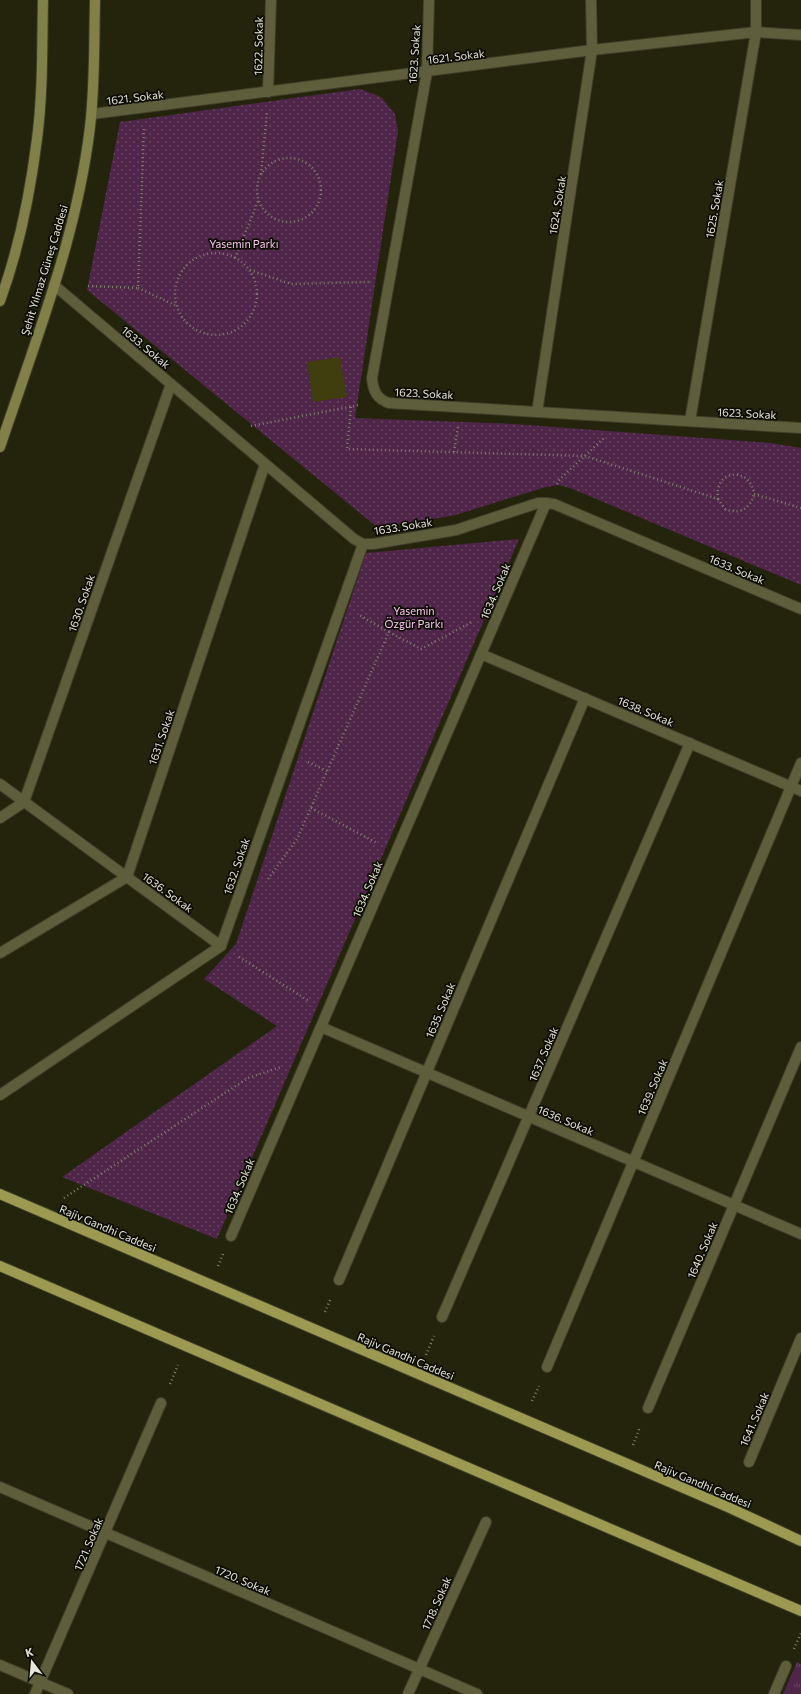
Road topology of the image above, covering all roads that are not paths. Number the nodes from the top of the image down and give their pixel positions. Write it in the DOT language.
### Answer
graph roads {
  1 [pos="44,0"];
  2 [pos="95,0"];
  3 [pos="271,0"];
  4 [pos="429,0"];
  5 [pos="591,0"];
  6 [pos="756,0"];
  7 [pos="756,32"];
  8 [pos="801,35"];
  9 [pos="592,50"];
  10 [pos="426,72"];
  11 [pos="268,92"];
  12 [pos="92,114"];
  13 [pos="54,285"];
  14 [pos="0,302"];
  15 [pos="171,384"];
  16 [pos="537,412"];
  17 [pos="690,421"];
  18 [pos="801,428"];
  19 [pos="0,447"];
  20 [pos="265,464"];
  21 [pos="546,503"];
  22 [pos="363,544"];
  23 [pos="801,609"];
  24 [pos="481,654"];
  25 [pos="585,698"];
  26 [pos="690,743"];
  27 [pos="801,764"];
  28 [pos="0,784"];
  29 [pos="791,787"];
  30 [pos="801,791"];
  31 [pos="24,802"];
  32 [pos="0,818"];
  33 [pos="127,877"];
  34 [pos="221,946"];
  35 [pos="0,953"];
  36 [pos="321,1027"];
  37 [pos="801,1047"];
  38 [pos="427,1072"];
  39 [pos="0,1095"];
  40 [pos="529,1117"];
  41 [pos="634,1162"];
  42 [pos="0,1194"];
  43 [pos="734,1205"];
  44 [pos="801,1234"];
  45 [pos="231,1236"];
  46 [pos="0,1266"];
  47 [pos="339,1280"];
  48 [pos="442,1317"];
  49 [pos="801,1338"];
  50 [pos="547,1367"];
  51 [pos="161,1403"];
  52 [pos="648,1408"];
  53 [pos="749,1462"];
  54 [pos="0,1487"];
  55 [pos="486,1522"];
  56 [pos="106,1533"];
  57 [pos="801,1541"];
  58 [pos="801,1611"];
  59 [pos="0,1665"];
  60 [pos="786,1666"];
  61 [pos="420,1669"];
  62 [pos="40,1682"];
  63 [pos="35,1694"];
  64 [pos="68,1694"];
  65 [pos="408,1694"];
  66 [pos="477,1694"];
  67 [pos="774,1694"];
  1 -- 14 [label="main road"];
  2 -- 12 [label="main road, Şehit Yılmaz Güneş Caddesi"];
  3 -- 11 [label="street, 1622. Sokak"];
  4 -- 10 [label="street, 1623. Sokak"];
  5 -- 9 [label="street, 1624. Sokak"];
  6 -- 7 [label="street, 1625. Sokak"];
  7 -- 8 [label="street, 1621. Sokak"];
  7 -- 9 [label="street, 1621. Sokak"];
  7 -- 17 [label="street, 1625. Sokak"];
  9 -- 10 [label="street, 1621. Sokak"];
  9 -- 16 [label="street, 1624. Sokak"];
  10 -- 11 [label="street, 1621. Sokak"];
  10 -- 16 [label="street, 1623. Sokak"];
  11 -- 12 [label="street, 1621. Sokak"];
  12 -- 13 [label="main road, Şehit Yılmaz Güneş Caddesi"];
  13 -- 15 [label="street, 1633. Sokak"];
  13 -- 19 [label="main road, Şehit Yılmaz Güneş Caddesi"];
  15 -- 20 [label="street, 1633. Sokak"];
  15 -- 31 [label="street, 1630. Sokak"];
  16 -- 17 [label="street, 1623. Sokak"];
  17 -- 18 [label="street, 1623. Sokak"];
  20 -- 22 [label="street, 1633. Sokak"];
  20 -- 33 [label="street, 1631. Sokak"];
  21 -- 22 [label="street, 1633. Sokak"];
  21 -- 23 [label="street, 1633. Sokak"];
  21 -- 24 [label="street, 1634. Sokak"];
  22 -- 34 [label="street, 1632. Sokak"];
  24 -- 25 [label="street, 1638. Sokak"];
  24 -- 36 [label="street, 1634. Sokak"];
  25 -- 26 [label="street, 1638. Sokak"];
  25 -- 38 [label="street, 1635. Sokak"];
  26 -- 29 [label="street, 1638. Sokak"];
  26 -- 40 [label="street, 1637. Sokak"];
  27 -- 29 [label="street, 1639. Sokak"];
  28 -- 31 [label="street, 1636. Sokak"];
  29 -- 30 [label="street, 1638. Sokak"];
  29 -- 41 [label="street, 1639. Sokak"];
  31 -- 32 [label="street"];
  31 -- 33 [label="street, 1636. Sokak"];
  33 -- 34 [label="street, 1636. Sokak"];
  33 -- 35 [label="street"];
  34 -- 39 [label="street"];
  36 -- 38 [label="street, 1636. Sokak"];
  36 -- 45 [label="street, 1634. Sokak"];
  37 -- 43 [label="street, 1640. Sokak"];
  38 -- 40 [label="street, 1636. Sokak"];
  38 -- 47 [label="street, 1635. Sokak"];
  40 -- 41 [label="street, 1636. Sokak"];
  40 -- 48 [label="street, 1637. Sokak"];
  41 -- 43 [label="street, 1636. Sokak"];
  41 -- 50 [label="street, 1639. Sokak"];
  42 -- 57 [label="main road, Rajiv Gandhi Caddesi"];
  43 -- 44 [label="street, 1636. Sokak"];
  43 -- 52 [label="street, 1640. Sokak"];
  46 -- 58 [label="main road"];
  49 -- 53 [label="street, 1641. Sokak"];
  51 -- 56 [label="street, 1721. Sokak"];
  54 -- 56 [label="street, 1720. Sokak"];
  55 -- 61 [label="street, 1718. Sokak"];
  56 -- 61 [label="street, 1720. Sokak"];
  56 -- 62 [label="street, 1721. Sokak"];
  59 -- 62 [label="street"];
  60 -- 67 [label="street"];
  61 -- 65 [label="street, 1718. Sokak"];
  61 -- 66 [label="street, 1720. Sokak"];
  62 -- 63 [label="street, 1721. Sokak"];
  62 -- 64 [label="street"];
}
